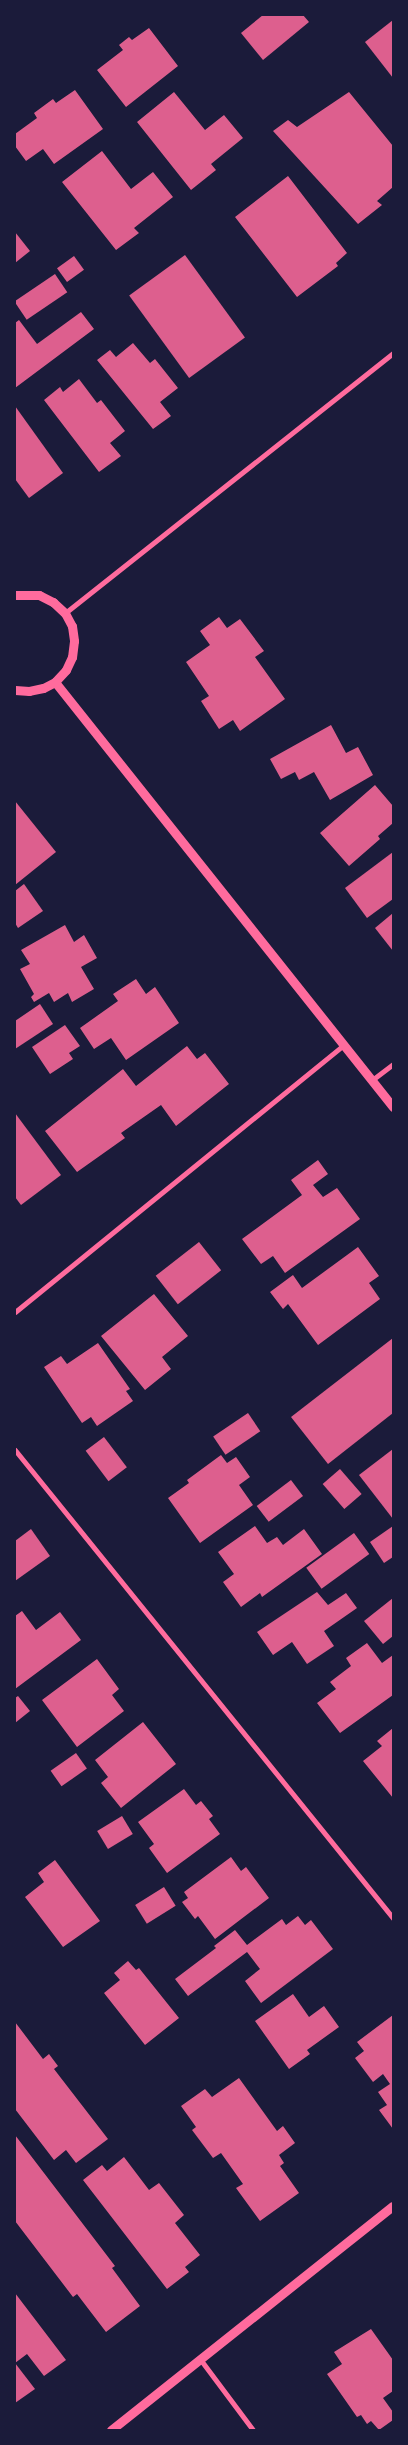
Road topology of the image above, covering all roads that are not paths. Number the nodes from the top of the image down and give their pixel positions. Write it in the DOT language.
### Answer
graph roads {
  1 [pos="393,353"];
  2 [pos="15,595"];
  3 [pos="65,613"];
  4 [pos="55,682"];
  5 [pos="15,690"];
  6 [pos="344,1045"];
  7 [pos="393,1064"];
  8 [pos="372,1080"];
  9 [pos="393,1107"];
  10 [pos="15,1312"];
  11 [pos="15,1450"];
  12 [pos="393,1918"];
  13 [pos="393,2206"];
  14 [pos="200,2359"];
  15 [pos="111,2430"];
  16 [pos="253,2430"];
  1 -- 3 [label="street"];
  2 -- 3 [label="street"];
  3 -- 4 [label="street"];
  4 -- 5 [label="street"];
  4 -- 6 [label="street"];
  6 -- 8 [label="street"];
  6 -- 10 [label="street"];
  7 -- 8 [label="street"];
  8 -- 9 [label="street"];
  11 -- 12 [label="street"];
  13 -- 14 [label="street"];
  14 -- 15 [label="street"];
  14 -- 16 [label="street"];
}
